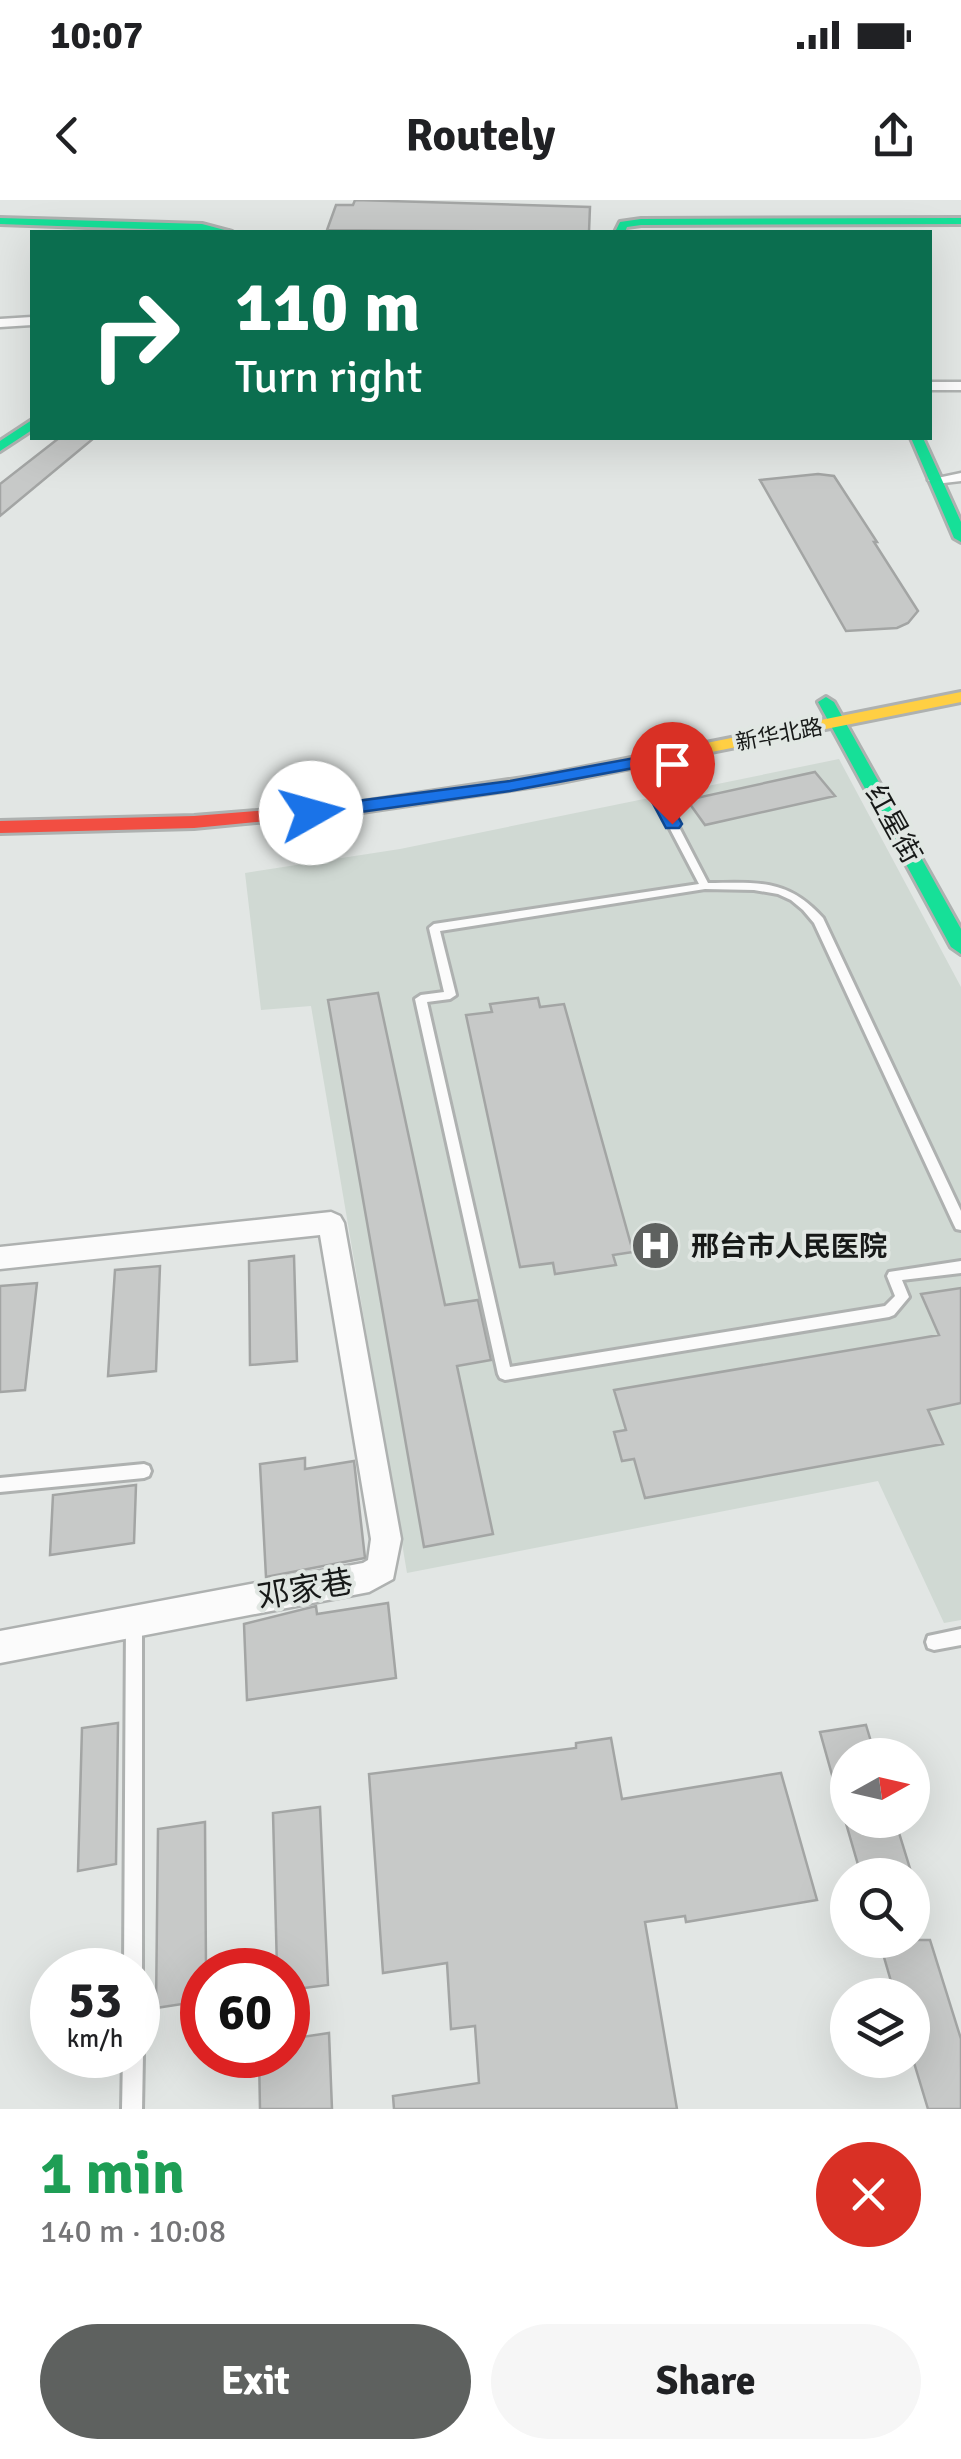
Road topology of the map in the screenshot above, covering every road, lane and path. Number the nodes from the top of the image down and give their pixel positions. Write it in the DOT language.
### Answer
graph roads {
  1 [pos="961,221"];
  2 [pos="0,222"];
  3 [pos="832,227"];
  4 [pos="217,230"];
  5 [pos="620,230"];
  6 [pos="30,321"];
  7 [pos="0,323"];
  8 [pos="932,386"];
  9 [pos="961,386"];
  10 [pos="30,411"];
  11 [pos="30,425"];
  12 [pos="932,432"];
  13 [pos="0,433"];
  14 [pos="919,440"];
  15 [pos="0,447"];
  16 [pos="953,482"];
  17 [pos="961,538"];
  18 [pos="961,674"];
  19 [pos="961,697"];
  20 [pos="832,712"];
  21 [pos="640,762"];
  22 [pos="0,804"];
  23 [pos="0,827"];
  24 [pos="705,886"];
  25 [pos="961,947"];
  26 [pos="961,1225"];
  27 [pos="0,1258"];
  28 [pos="961,1268"];
  29 [pos="144,1471"];
  30 [pos="0,1485"];
  31 [pos="134,1620"];
  32 [pos="961,1637"];
  33 [pos="934,1642"];
  34 [pos="0,1647"];
  35 [pos="133,1948"];
  36 [pos="133,2078"];
  37 [pos="132,2109"];
  1 -- 3 [label="main road"];
  2 -- 4 [label="main road"];
  3 -- 5 [label="main road"];
  6 -- 7 [label="street"];
  8 -- 9 [label="street"];
  10 -- 13 [label="main road"];
  11 -- 15 [label="main road"];
  12 -- 16 [label="main road"];
  14 -- 16 [label="main road"];
  16 -- 17 [label="main road"];
  18 -- 20 [label="main road, 新华北路"];
  19 -- 20 [label="main road, 新华北路"];
  20 -- 21 [label="main road, 新华北路"];
  20 -- 22 [label="main road, 新华北路"];
  20 -- 25 [label="main road, 红星街"];
  21 -- 23 [label="main road, 新华北路"];
  21 -- 24 [label="lane"];
  24 -- 26 [label="lane"];
  24 -- 28 [label="lane"];
  27 -- 31 [label="street, 邓家巷"];
  29 -- 30 [label="lane"];
  31 -- 34 [label="street, 邓家巷"];
  31 -- 35 [label="lane"];
  32 -- 33 [label="lane"];
  36 -- 37 [label="lane"];
}
